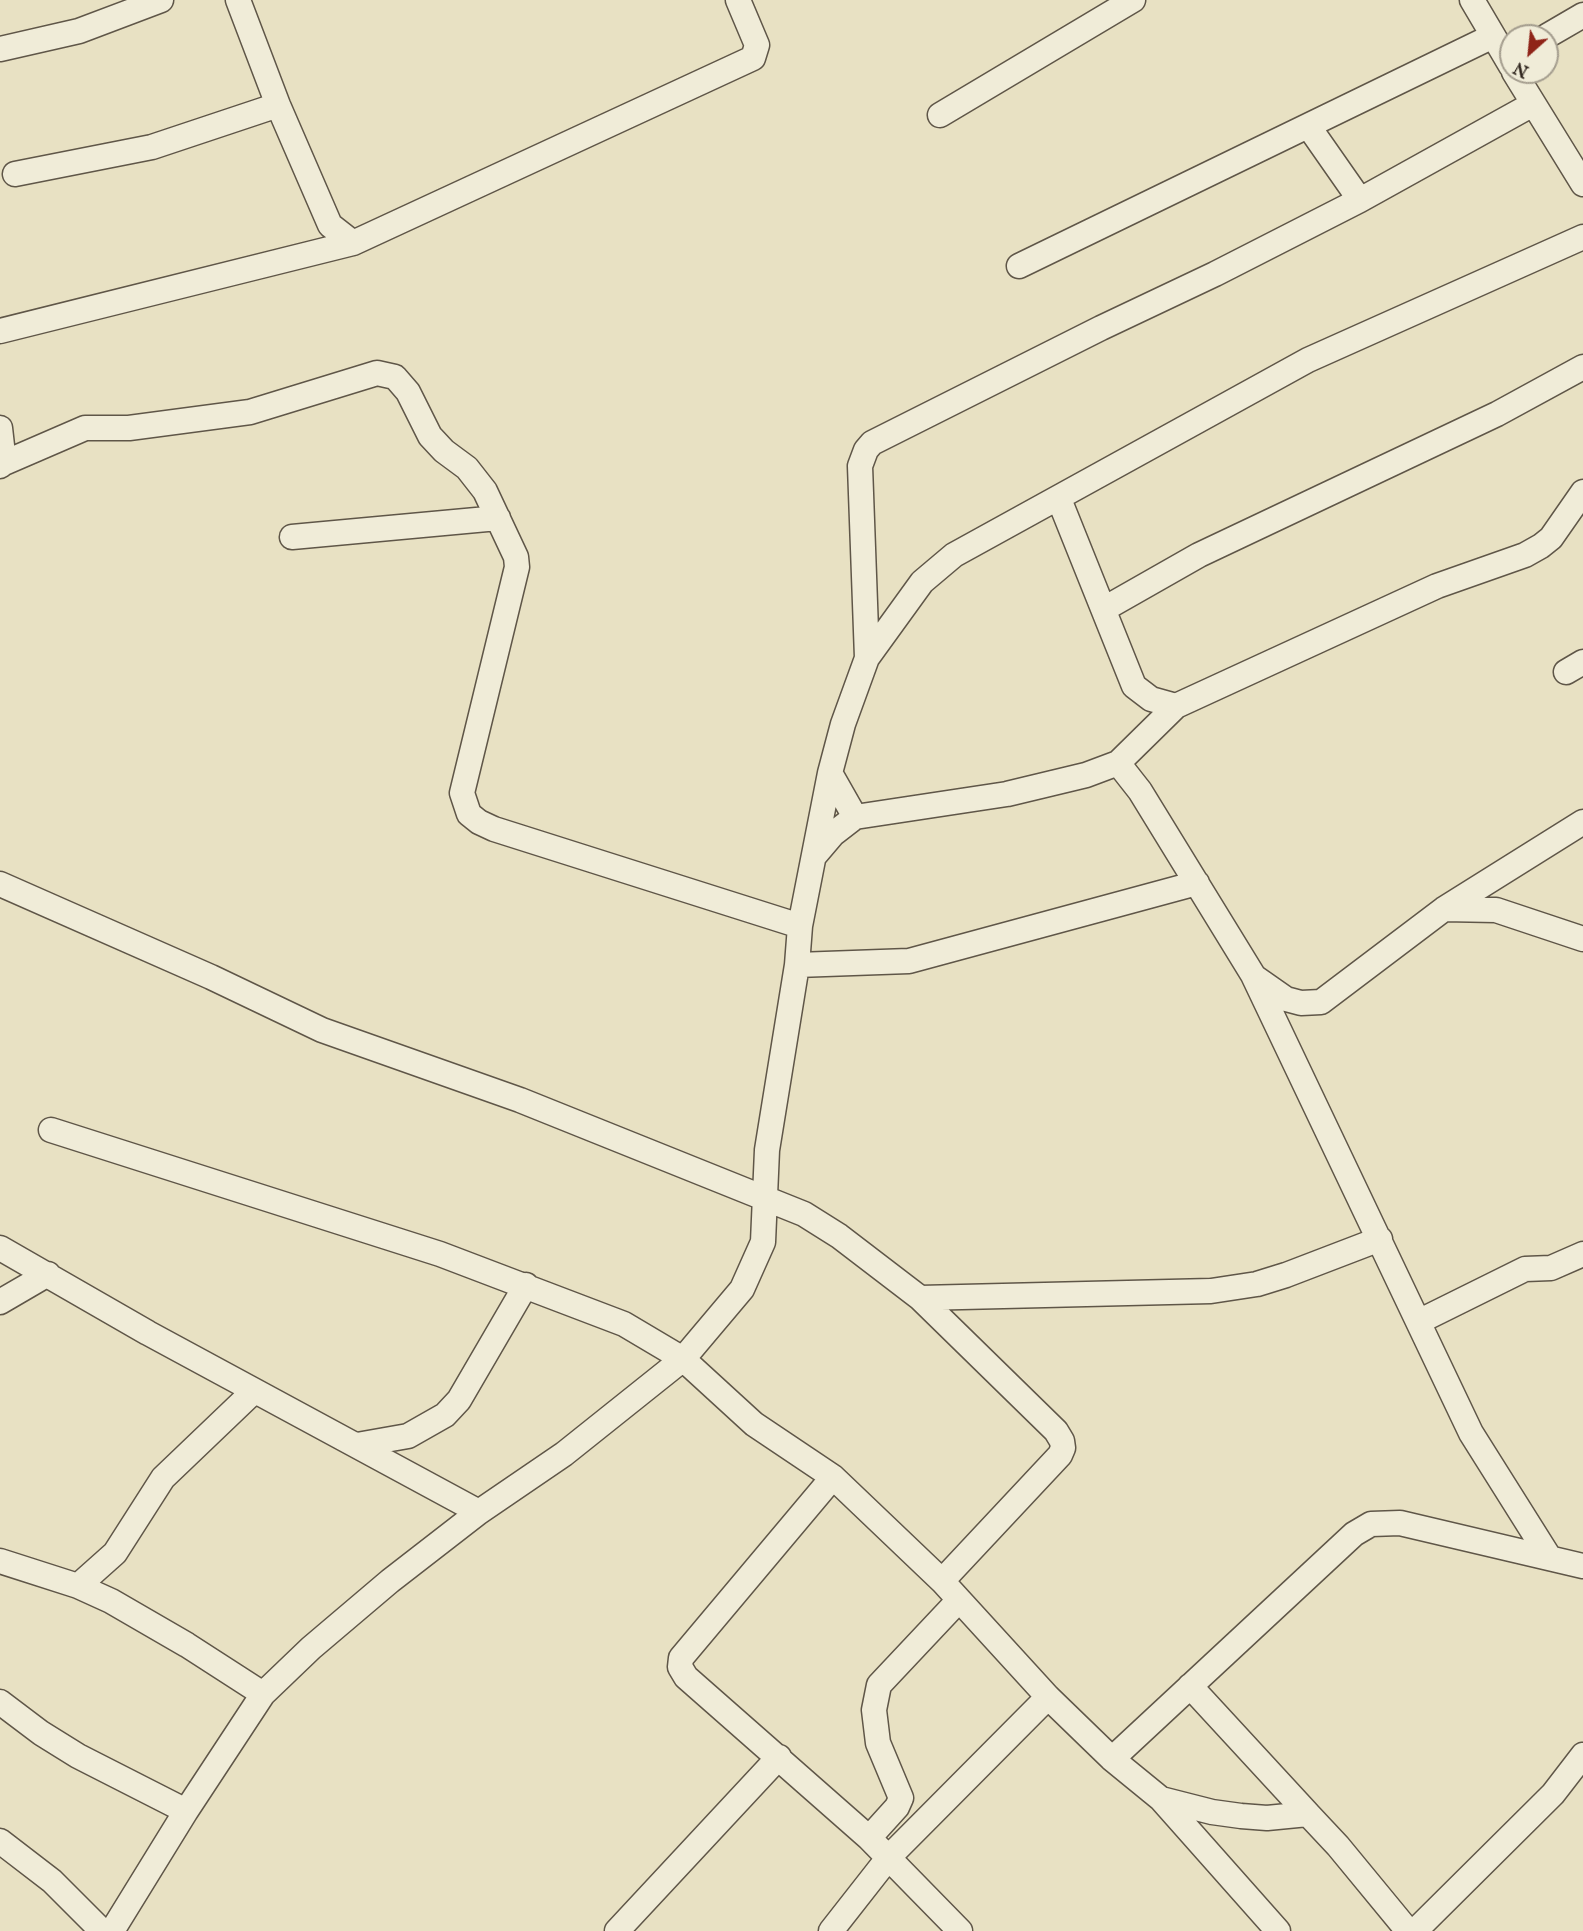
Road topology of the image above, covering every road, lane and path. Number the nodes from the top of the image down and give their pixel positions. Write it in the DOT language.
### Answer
graph roads {
  1 [pos="161,0"];
  2 [pos="238,0"];
  3 [pos="738,0"];
  4 [pos="1133,0"];
  5 [pos="1472,0"];
  6 [pos="1583,15"];
  7 [pos="1559,29"];
  8 [pos="1493,36"];
  9 [pos="1499,45"];
  10 [pos="0,49"];
  11 [pos="1522,84"];
  12 [pos="278,105"];
  13 [pos="1533,105"];
  14 [pos="940,115"];
  15 [pos="1309,127"];
  16 [pos="15,174"];
  17 [pos="1583,184"];
  18 [pos="1359,200"];
  19 [pos="330,225"];
  20 [pos="1583,237"];
  21 [pos="353,243"];
  22 [pos="323,253"];
  23 [pos="1019,266"];
  24 [pos="0,331"];
  25 [pos="1583,367"];
  26 [pos="0,428"];
  27 [pos="2,464"];
  28 [pos="1583,492"];
  29 [pos="1059,499"];
  30 [pos="498,518"];
  31 [pos="292,537"];
  32 [pos="1104,609"];
  33 [pos="867,658"];
  34 [pos="1176,706"];
  35 [pos="1118,763"];
  36 [pos="830,773"];
  37 [pos="855,817"];
  38 [pos="1583,822"];
  39 [pos="815,855"];
  40 [pos="1197,883"];
  41 [pos="0,884"];
  42 [pos="1444,909"];
  43 [pos="800,926"];
  44 [pos="1583,939"];
  45 [pos="797,965"];
  46 [pos="1253,975"];
  47 [pos="51,1130"];
  48 [pos="767,1200"];
  49 [pos="1380,1239"];
  50 [pos="0,1248"];
  51 [pos="1583,1254"];
  52 [pos="48,1274"];
  53 [pos="526,1286"];
  54 [pos="920,1298"];
  55 [pos="0,1302"];
  56 [pos="1420,1321"];
  57 [pos="683,1359"];
  58 [pos="254,1392"];
  59 [pos="357,1445"];
  60 [pos="833,1477"];
  61 [pos="479,1512"];
  62 [pos="115,1552"];
  63 [pos="1549,1557"];
  64 [pos="0,1560"];
  65 [pos="1583,1566"];
  66 [pos="942,1581"];
  67 [pos="78,1586"];
  68 [pos="959,1600"];
  69 [pos="111,1601"];
  70 [pos="1190,1686"];
  71 [pos="263,1694"];
  72 [pos="1048,1697"];
  73 [pos="0,1702"];
  74 [pos="1583,1755"];
  75 [pos="779,1756"];
  76 [pos="1112,1759"];
  77 [pos="1161,1799"];
  78 [pos="186,1811"];
  79 [pos="1308,1814"];
  80 [pos="869,1838"];
  81 [pos="0,1840"];
  82 [pos="889,1857"];
  83 [pos="102,1931"];
  84 [pos="112,1931"];
  85 [pos="617,1931"];
  86 [pos="831,1931"];
  87 [pos="960,1931"];
  88 [pos="1278,1931"];
  89 [pos="1408,1931"];
  90 [pos="1415,1931"];
  1 -- 10 [label="street"];
  2 -- 12 [label="street"];
  3 -- 21 [label="street"];
  4 -- 14 [label="street"];
  5 -- 8 [label="street"];
  6 -- 7 [label="street"];
  8 -- 9 [label="street"];
  8 -- 15 [label="street"];
  11 -- 13 [label="street"];
  12 -- 16 [label="street"];
  12 -- 19 [label="street"];
  13 -- 17 [label="street"];
  13 -- 18 [label="street"];
  15 -- 18 [label="street"];
  15 -- 23 [label="street"];
  18 -- 33 [label="street"];
  19 -- 21 [label="street"];
  19 -- 22 [label="street"];
  20 -- 29 [label="street"];
  21 -- 22 [label="street"];
  22 -- 24 [label="street"];
  25 -- 32 [label="street"];
  26 -- 27 [label="street"];
  27 -- 30 [label="street"];
  28 -- 34 [label="street"];
  29 -- 32 [label="street"];
  29 -- 33 [label="street"];
  30 -- 31 [label="street"];
  30 -- 43 [label="street"];
  32 -- 34 [label="street"];
  33 -- 36 [label="street"];
  34 -- 35 [label="street"];
  35 -- 37 [label="street"];
  35 -- 40 [label="street"];
  36 -- 37 [label="street"];
  36 -- 39 [label="street"];
  37 -- 39 [label="street"];
  38 -- 42 [label="street"];
  39 -- 43 [label="street"];
  40 -- 45 [label="street"];
  40 -- 46 [label="street"];
  41 -- 48 [label="street"];
  42 -- 44 [label="street"];
  42 -- 46 [label="street"];
  43 -- 45 [label="street"];
  45 -- 48 [label="street"];
  46 -- 49 [label="street"];
  47 -- 53 [label="street"];
  48 -- 54 [label="street"];
  48 -- 57 [label="street"];
  49 -- 54 [label="street"];
  49 -- 56 [label="street"];
  50 -- 52 [label="street"];
  51 -- 56 [label="street"];
  52 -- 55 [label="street"];
  52 -- 58 [label="street"];
  53 -- 57 [label="street"];
  53 -- 59 [label="street"];
  54 -- 66 [label="street"];
  56 -- 63 [label="street"];
  57 -- 60 [label="street"];
  57 -- 61 [label="street"];
  58 -- 59 [label="street"];
  58 -- 62 [label="street"];
  59 -- 61 [label="street"];
  60 -- 66 [label="street"];
  60 -- 75 [label="street"];
  61 -- 71 [label="street"];
  62 -- 67 [label="street"];
  62 -- 69 [label="street"];
  63 -- 65 [label="street"];
  63 -- 70 [label="street"];
  64 -- 67 [label="street"];
  66 -- 68 [label="street"];
  67 -- 69 [label="street"];
  68 -- 72 [label="street"];
  68 -- 80 [label="street"];
  69 -- 71 [label="street"];
  70 -- 76 [label="street"];
  70 -- 79 [label="street"];
  71 -- 78 [label="street"];
  72 -- 76 [label="street"];
  72 -- 82 [label="street"];
  73 -- 78 [label="street"];
  74 -- 90 [label="street"];
  75 -- 80 [label="street"];
  75 -- 85 [label="street"];
  76 -- 77 [label="street"];
  77 -- 79 [label="street"];
  77 -- 88 [label="street"];
  78 -- 84 [label="street"];
  79 -- 89 [label="street"];
  80 -- 82 [label="street"];
  81 -- 83 [label="street"];
  82 -- 86 [label="street"];
  82 -- 87 [label="street"];
}
